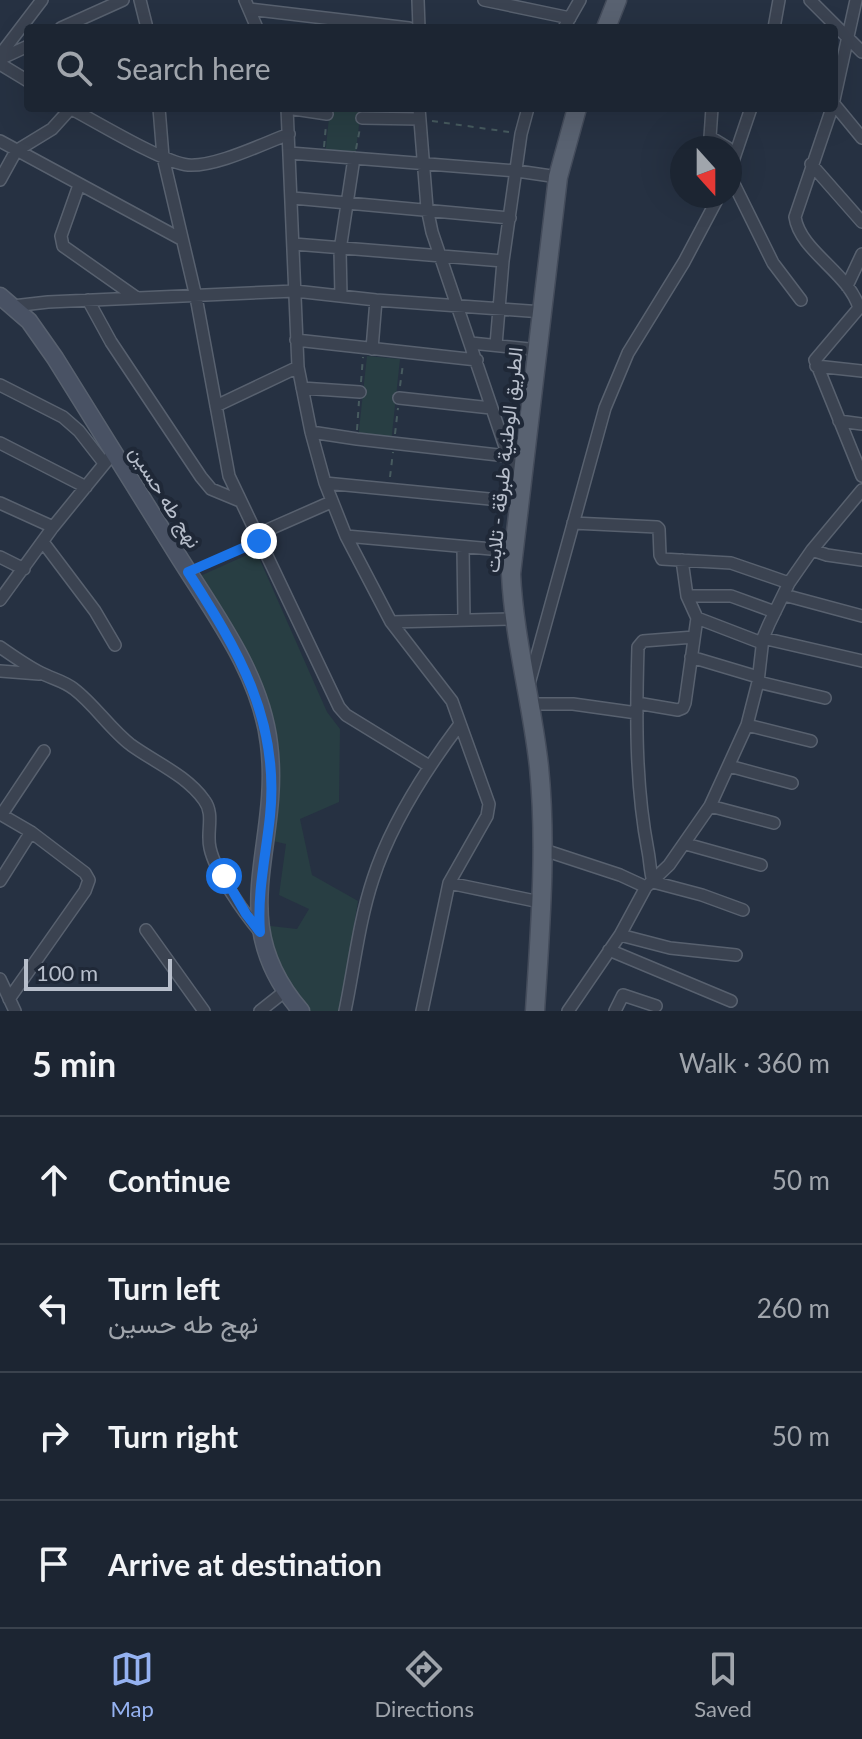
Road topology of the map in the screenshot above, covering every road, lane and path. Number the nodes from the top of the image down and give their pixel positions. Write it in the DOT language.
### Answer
graph roads {
  1 [pos="42,0"];
  2 [pos="123,0"];
  3 [pos="140,0"];
  4 [pos="418,0"];
  5 [pos="484,0"];
  6 [pos="580,0"];
  7 [pos="617,0"];
  8 [pos="779,0"];
  9 [pos="810,0"];
  10 [pos="856,0"];
  11 [pos="247,4"];
  12 [pos="567,23"];
  13 [pos="25,24"];
  14 [pos="70,24"];
  15 [pos="146,24"];
  16 [pos="255,24"];
  17 [pos="382,24"];
  18 [pos="419,24"];
  19 [pos="608,24"];
  20 [pos="775,24"];
  21 [pos="835,24"];
  22 [pos="24,25"];
  23 [pos="838,27"];
  24 [pos="858,46"];
  25 [pos="24,48"];
  26 [pos="0,59"];
  27 [pos="24,78"];
  28 [pos="838,92"];
  29 [pos="838,110"];
  30 [pos="67,112"];
  31 [pos="78,112"];
  32 [pos="159,112"];
  33 [pos="287,112"];
  34 [pos="314,112"];
  35 [pos="527,112"];
  36 [pos="576,112"];
  37 [pos="712,112"];
  38 [pos="749,112"];
  39 [pos="830,112"];
  40 [pos="327,114"];
  41 [pos="419,114"];
  42 [pos="362,118"];
  43 [pos="289,134"];
  44 [pos="521,134"];
  45 [pos="710,136"];
  46 [pos="738,136"];
  47 [pos="862,138"];
  48 [pos="0,141"];
  49 [pos="16,151"];
  50 [pos="290,153"];
  51 [pos="324,155"];
  52 [pos="163,157"];
  53 [pos="354,158"];
  54 [pos="422,163"];
  55 [pos="811,164"];
  56 [pos="517,171"];
  57 [pos="558,177"];
  58 [pos="0,180"];
  59 [pos="79,185"];
  60 [pos="293,198"];
  61 [pos="742,198"];
  62 [pos="347,203"];
  63 [pos="427,208"];
  64 [pos="713,208"];
  65 [pos="510,218"];
  66 [pos="862,222"];
  67 [pos="181,239"];
  68 [pos="294,244"];
  69 [pos="340,250"];
  70 [pos="862,254"];
  71 [pos="441,258"];
  72 [pos="503,261"];
  73 [pos="847,286"];
  74 [pos="295,291"];
  75 [pos="341,296"];
  76 [pos="196,297"];
  77 [pos="139,299"];
  78 [pos="88,300"];
  79 [pos="376,300"];
  80 [pos="801,300"];
  81 [pos="7,301"];
  82 [pos="456,306"];
  83 [pos="497,308"];
  84 [pos="543,312"];
  85 [pos="859,315"];
  86 [pos="296,340"];
  87 [pos="471,343"];
  88 [pos="496,345"];
  89 [pos="372,349"];
  90 [pos="539,350"];
  91 [pos="404,351"];
  92 [pos="477,360"];
  93 [pos="816,366"];
  94 [pos="298,367"];
  95 [pos="862,371"];
  96 [pos="0,385"];
  97 [pos="302,388"];
  98 [pos="360,392"];
  99 [pos="399,398"];
  100 [pos="216,406"];
  101 [pos="491,408"];
  102 [pos="839,421"];
  103 [pos="862,424"];
  104 [pos="311,432"];
  105 [pos="0,443"];
  106 [pos="394,443"];
  107 [pos="507,456"];
  108 [pos="109,458"];
  109 [pos="862,476"];
  110 [pos="325,483"];
  111 [pos="86,487"];
  112 [pos="389,488"];
  113 [pos="861,492"];
  114 [pos="520,497"];
  115 [pos="240,501"];
  116 [pos="331,502"];
  117 [pos="0,503"];
  118 [pos="573,523"];
  119 [pos="53,527"];
  120 [pos="346,536"];
  121 [pos="257,538"];
  122 [pos="43,542"];
  123 [pos="463,548"];
  124 [pos="812,550"];
  125 [pos="514,551"];
  126 [pos="0,557"];
  127 [pos="682,560"];
  128 [pos="862,560"];
  129 [pos="24,569"];
  130 [pos="188,572"];
  131 [pos="789,583"];
  132 [pos="784,595"];
  133 [pos="687,596"];
  134 [pos="0,600"];
  135 [pos="775,612"];
  136 [pos="862,616"];
  137 [pos="697,618"];
  138 [pos="464,619"];
  139 [pos="514,619"];
  140 [pos="391,622"];
  141 [pos="694,637"];
  142 [pos="763,641"];
  143 [pos="115,645"];
  144 [pos="0,647"];
  145 [pos="691,657"];
  146 [pos="862,661"];
  147 [pos="0,671"];
  148 [pos="44,675"];
  149 [pos="758,680"];
  150 [pos="529,696"];
  151 [pos="825,698"];
  152 [pos="637,708"];
  153 [pos="460,724"];
  154 [pos="747,725"];
  155 [pos="811,741"];
  156 [pos="44,751"];
  157 [pos="429,766"];
  158 [pos="729,766"];
  159 [pos="792,783"];
  160 [pos="710,806"];
  161 [pos="1,814"];
  162 [pos="774,823"];
  163 [pos="31,832"];
  164 [pos="686,844"];
  165 [pos="541,849"];
  166 [pos="761,865"];
  167 [pos="0,881"];
  168 [pos="449,883"];
  169 [pos="650,884"];
  170 [pos="540,902"];
  171 [pos="743,910"];
  172 [pos="146,930"];
  173 [pos="260,932"];
  174 [pos="620,935"];
  175 [pos="609,950"];
  176 [pos="736,955"];
  177 [pos="0,979"];
  178 [pos="284,992"];
  179 [pos="9,999"];
  180 [pos="731,1001"];
  181 [pos="656,1006"];
  182 [pos="15,1011"];
  183 [pos="204,1011"];
  184 [pos="260,1011"];
  185 [pos="301,1011"];
  186 [pos="345,1011"];
  187 [pos="422,1011"];
  188 [pos="534,1011"];
  189 [pos="568,1011"];
  190 [pos="615,1011"];
  1 -- 13 [label="street"];
  2 -- 14 [label="street"];
  3 -- 15 [label="street"];
  4 -- 18 [label="street"];
  5 -- 12 [label="street"];
  6 -- 12 [label="street"];
  7 -- 19 [label="main road"];
  8 -- 20 [label="street"];
  9 -- 21 [label="street"];
  10 -- 24 [label="street"];
  11 -- 16 [label="street"];
  11 -- 17 [label="street"];
  22 -- 26 [label="street"];
  23 -- 24 [label="street"];
  24 -- 28 [label="street"];
  25 -- 26 [label="street"];
  26 -- 27 [label="street"];
  29 -- 47 [label="street"];
  30 -- 49 [label="street"];
  31 -- 52 [label="street"];
  32 -- 52 [label="street"];
  33 -- 43 [label="street"];
  34 -- 40 [label="street"];
  35 -- 44 [label="street"];
  36 -- 57 [label="main road, الطريق الوطنية طبرقة - تلابت"];
  37 -- 45 [label="street"];
  38 -- 46 [label="street"];
  39 -- 55 [label="street"];
  40 -- 51 [label="path"];
  41 -- 42 [label="street"];
  41 -- 44 [label="path"];
  41 -- 54 [label="street"];
  42 -- 53 [label="path"];
  43 -- 50 [label="street"];
  43 -- 52 [label="street"];
  44 -- 56 [label="street"];
  48 -- 49 [label="street"];
  49 -- 58 [label="street"];
  49 -- 59 [label="street"];
  50 -- 51 [label="street"];
  50 -- 60 [label="street"];
  51 -- 53 [label="street"];
  52 -- 67 [label="street"];
  53 -- 54 [label="street"];
  53 -- 62 [label="street"];
  54 -- 56 [label="street"];
  54 -- 63 [label="street"];
  55 -- 66 [label="street"];
  55 -- 73 [label="street"];
  56 -- 57 [label="street"];
  56 -- 65 [label="street"];
  57 -- 84 [label="main road, الطريق الوطنية طبرقة - تلابت"];
  59 -- 67 [label="street"];
  59 -- 77 [label="street"];
  60 -- 62 [label="street"];
  60 -- 68 [label="street"];
  61 -- 80 [label="street"];
  62 -- 63 [label="street"];
  62 -- 69 [label="street"];
  63 -- 65 [label="street"];
  63 -- 71 [label="street"];
  64 -- 118 [label="street"];
  65 -- 72 [label="street"];
  67 -- 76 [label="street"];
  68 -- 69 [label="street"];
  68 -- 74 [label="street"];
  69 -- 71 [label="street"];
  69 -- 75 [label="street"];
  70 -- 73 [label="street"];
  71 -- 72 [label="street"];
  71 -- 82 [label="street"];
  72 -- 83 [label="street"];
  73 -- 85 [label="street"];
  74 -- 75 [label="street"];
  74 -- 76 [label="street"];
  74 -- 86 [label="street"];
  75 -- 79 [label="street"];
  76 -- 77 [label="street"];
  76 -- 100 [label="street"];
  77 -- 78 [label="street"];
  78 -- 81 [label="street"];
  78 -- 115 [label="street"];
  79 -- 82 [label="street"];
  79 -- 89 [label="street"];
  81 -- 108 [label="main road, نهج طه حسين"];
  82 -- 83 [label="street"];
  82 -- 87 [label="street"];
  83 -- 84 [label="street"];
  83 -- 88 [label="street"];
  84 -- 90 [label="main road, الطريق الوطنية طبرقة - تلابت"];
  85 -- 93 [label="street"];
  86 -- 89 [label="street"];
  86 -- 94 [label="street"];
  87 -- 88 [label="street"];
  87 -- 92 [label="street"];
  88 -- 90 [label="street"];
  89 -- 91 [label="street"];
  90 -- 114 [label="main road, الطريق الوطنية طبرقة - تلابت"];
  91 -- 92 [label="street"];
  91 -- 99 [label="path"];
  92 -- 101 [label="street"];
  93 -- 95 [label="street"];
  93 -- 102 [label="street"];
  94 -- 97 [label="street"];
  94 -- 100 [label="street"];
  96 -- 108 [label="street"];
  97 -- 98 [label="street"];
  97 -- 104 [label="street"];
  99 -- 101 [label="street"];
  99 -- 106 [label="path"];
  100 -- 115 [label="street"];
  101 -- 107 [label="street"];
  102 -- 103 [label="street"];
  102 -- 109 [label="street"];
  104 -- 106 [label="street"];
  104 -- 110 [label="street"];
  105 -- 111 [label="street"];
  106 -- 107 [label="street"];
  106 -- 112 [label="path"];
  107 -- 114 [label="street"];
  108 -- 111 [label="street"];
  108 -- 130 [label="main road, نهج طه حسين"];
  110 -- 112 [label="street"];
  110 -- 116 [label="street"];
  111 -- 119 [label="street"];
  112 -- 114 [label="street"];
  113 -- 124 [label="street"];
  114 -- 125 [label="main road, الطريق الوطنية طبرقة - تلابت"];
  115 -- 121 [label="street"];
  116 -- 120 [label="street"];
  116 -- 121 [label="street"];
  117 -- 119 [label="street"];
  118 -- 127 [label="street"];
  118 -- 150 [label="street"];
  119 -- 122 [label="street"];
  120 -- 123 [label="street"];
  120 -- 140 [label="street"];
  121 -- 130 [label="path"];
  121 -- 157 [label="street"];
  122 -- 129 [label="street"];
  122 -- 143 [label="street"];
  123 -- 125 [label="street"];
  123 -- 138 [label="street"];
  124 -- 128 [label="street"];
  124 -- 131 [label="street"];
  125 -- 139 [label="main road, الطريق الوطنية طبرقة - تلابت"];
  126 -- 129 [label="street"];
  127 -- 131 [label="street"];
  127 -- 133 [label="street"];
  129 -- 134 [label="street"];
  130 -- 173 [label="main road, نهج طه حسين"];
  131 -- 132 [label="street"];
  132 -- 135 [label="street"];
  132 -- 136 [label="street"];
  133 -- 135 [label="street"];
  133 -- 137 [label="street"];
  135 -- 142 [label="street"];
  137 -- 141 [label="street"];
  137 -- 142 [label="street"];
  138 -- 139 [label="street"];
  138 -- 140 [label="street"];
  139 -- 150 [label="main road, الطريق الوطنية طبرقة - تلابت"];
  140 -- 153 [label="street"];
  141 -- 145 [label="street"];
  141 -- 152 [label="street"];
  142 -- 146 [label="street"];
  142 -- 149 [label="street"];
  144 -- 148 [label="street"];
  145 -- 149 [label="street"];
  145 -- 152 [label="street"];
  147 -- 148 [label="street"];
  148 -- 173 [label="street"];
  149 -- 151 [label="street"];
  149 -- 154 [label="street"];
  150 -- 152 [label="street"];
  150 -- 165 [label="main road, الطريق الوطنية طبرقة - تلابت"];
  152 -- 169 [label="street"];
  153 -- 157 [label="street"];
  153 -- 168 [label="street"];
  154 -- 155 [label="street"];
  154 -- 158 [label="street"];
  156 -- 161 [label="street"];
  157 -- 186 [label="street"];
  158 -- 159 [label="street"];
  158 -- 160 [label="street"];
  160 -- 162 [label="street"];
  160 -- 164 [label="street"];
  161 -- 163 [label="street"];
  163 -- 167 [label="street"];
  163 -- 179 [label="street"];
  164 -- 166 [label="street"];
  164 -- 169 [label="street"];
  165 -- 169 [label="street"];
  165 -- 170 [label="main road, الطريق الوطنية طبرقة - تلابت"];
  168 -- 170 [label="street"];
  168 -- 187 [label="street"];
  169 -- 171 [label="street"];
  169 -- 174 [label="street"];
  170 -- 188 [label="main road, الطريق الوطنية طبرقة - تلابت"];
  172 -- 183 [label="street"];
  173 -- 178 [label="main road, نهج طه حسين"];
  174 -- 175 [label="street"];
  174 -- 176 [label="street"];
  175 -- 180 [label="street"];
  175 -- 189 [label="street"];
  177 -- 179 [label="street"];
  178 -- 184 [label="street"];
  178 -- 185 [label="main road, نهج طه حسين"];
  179 -- 182 [label="street"];
  181 -- 190 [label="street"];
}
